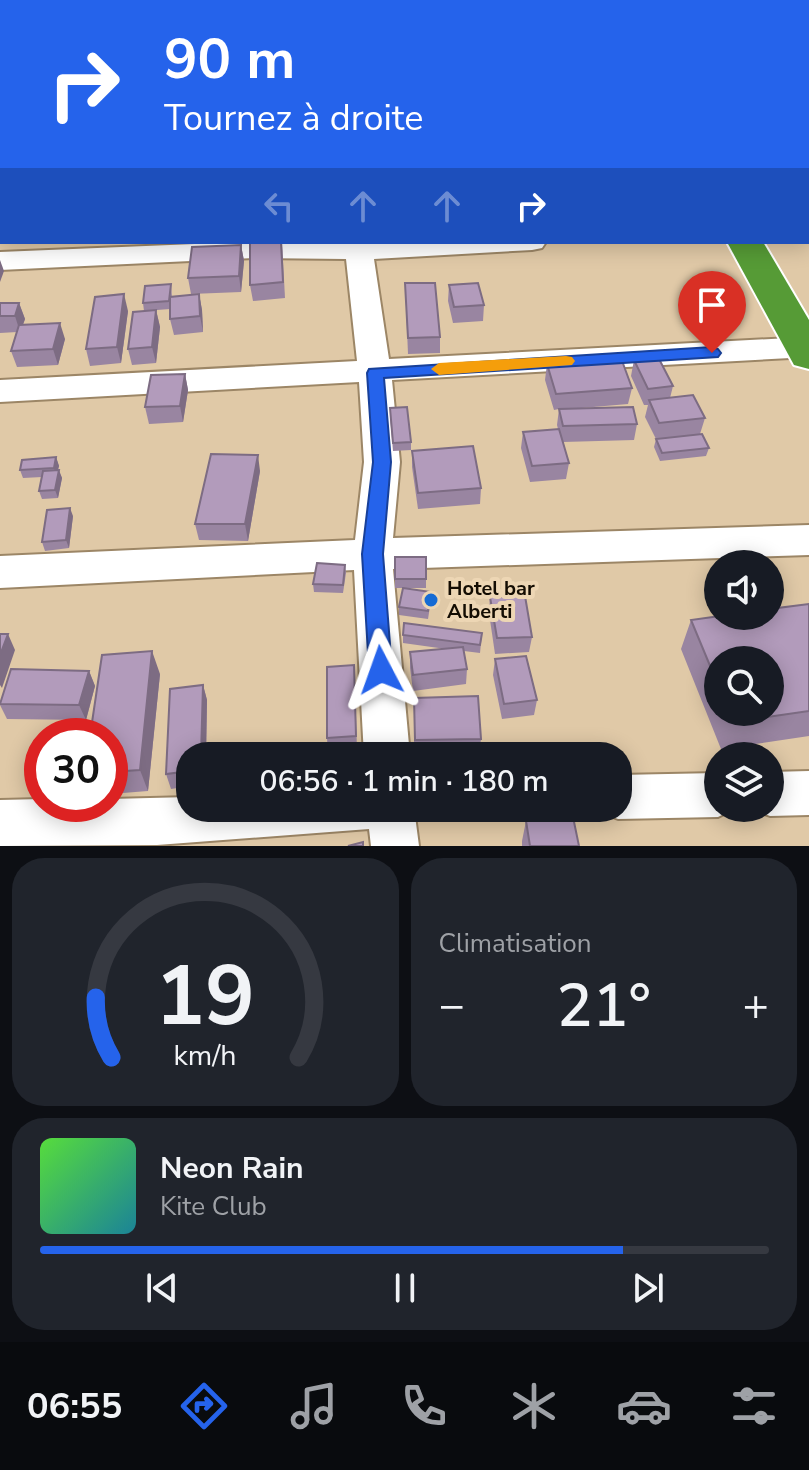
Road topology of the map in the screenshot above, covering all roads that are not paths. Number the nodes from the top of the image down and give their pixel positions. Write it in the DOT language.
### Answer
graph roads {
  1 [pos="446,244"];
  2 [pos="746,244"];
  3 [pos="359,246"];
  4 [pos="0,261"];
  5 [pos="807,350"];
  6 [pos="375,373"];
  7 [pos="0,391"];
  8 [pos="809,540"];
  9 [pos="372,554"];
  10 [pos="0,572"];
  11 [pos="386,742"];
  12 [pos="809,793"];
  13 [pos="784,794"];
  14 [pos="704,795"];
  15 [pos="632,797"];
  16 [pos="176,821"];
  17 [pos="392,822"];
  18 [pos="0,823"];
  19 [pos="395,846"];
  1 -- 3 [label="street"];
  2 -- 5 [label="highway"];
  3 -- 4 [label="street"];
  3 -- 6 [label="street"];
  5 -- 6 [label="street"];
  6 -- 7 [label="street"];
  6 -- 9 [label="street"];
  8 -- 9 [label="street"];
  9 -- 10 [label="street"];
  9 -- 11 [label="street"];
  12 -- 13 [label="street"];
  14 -- 15 [label="street"];
  16 -- 18 [label="street"];
  17 -- 19 [label="street"];
}
